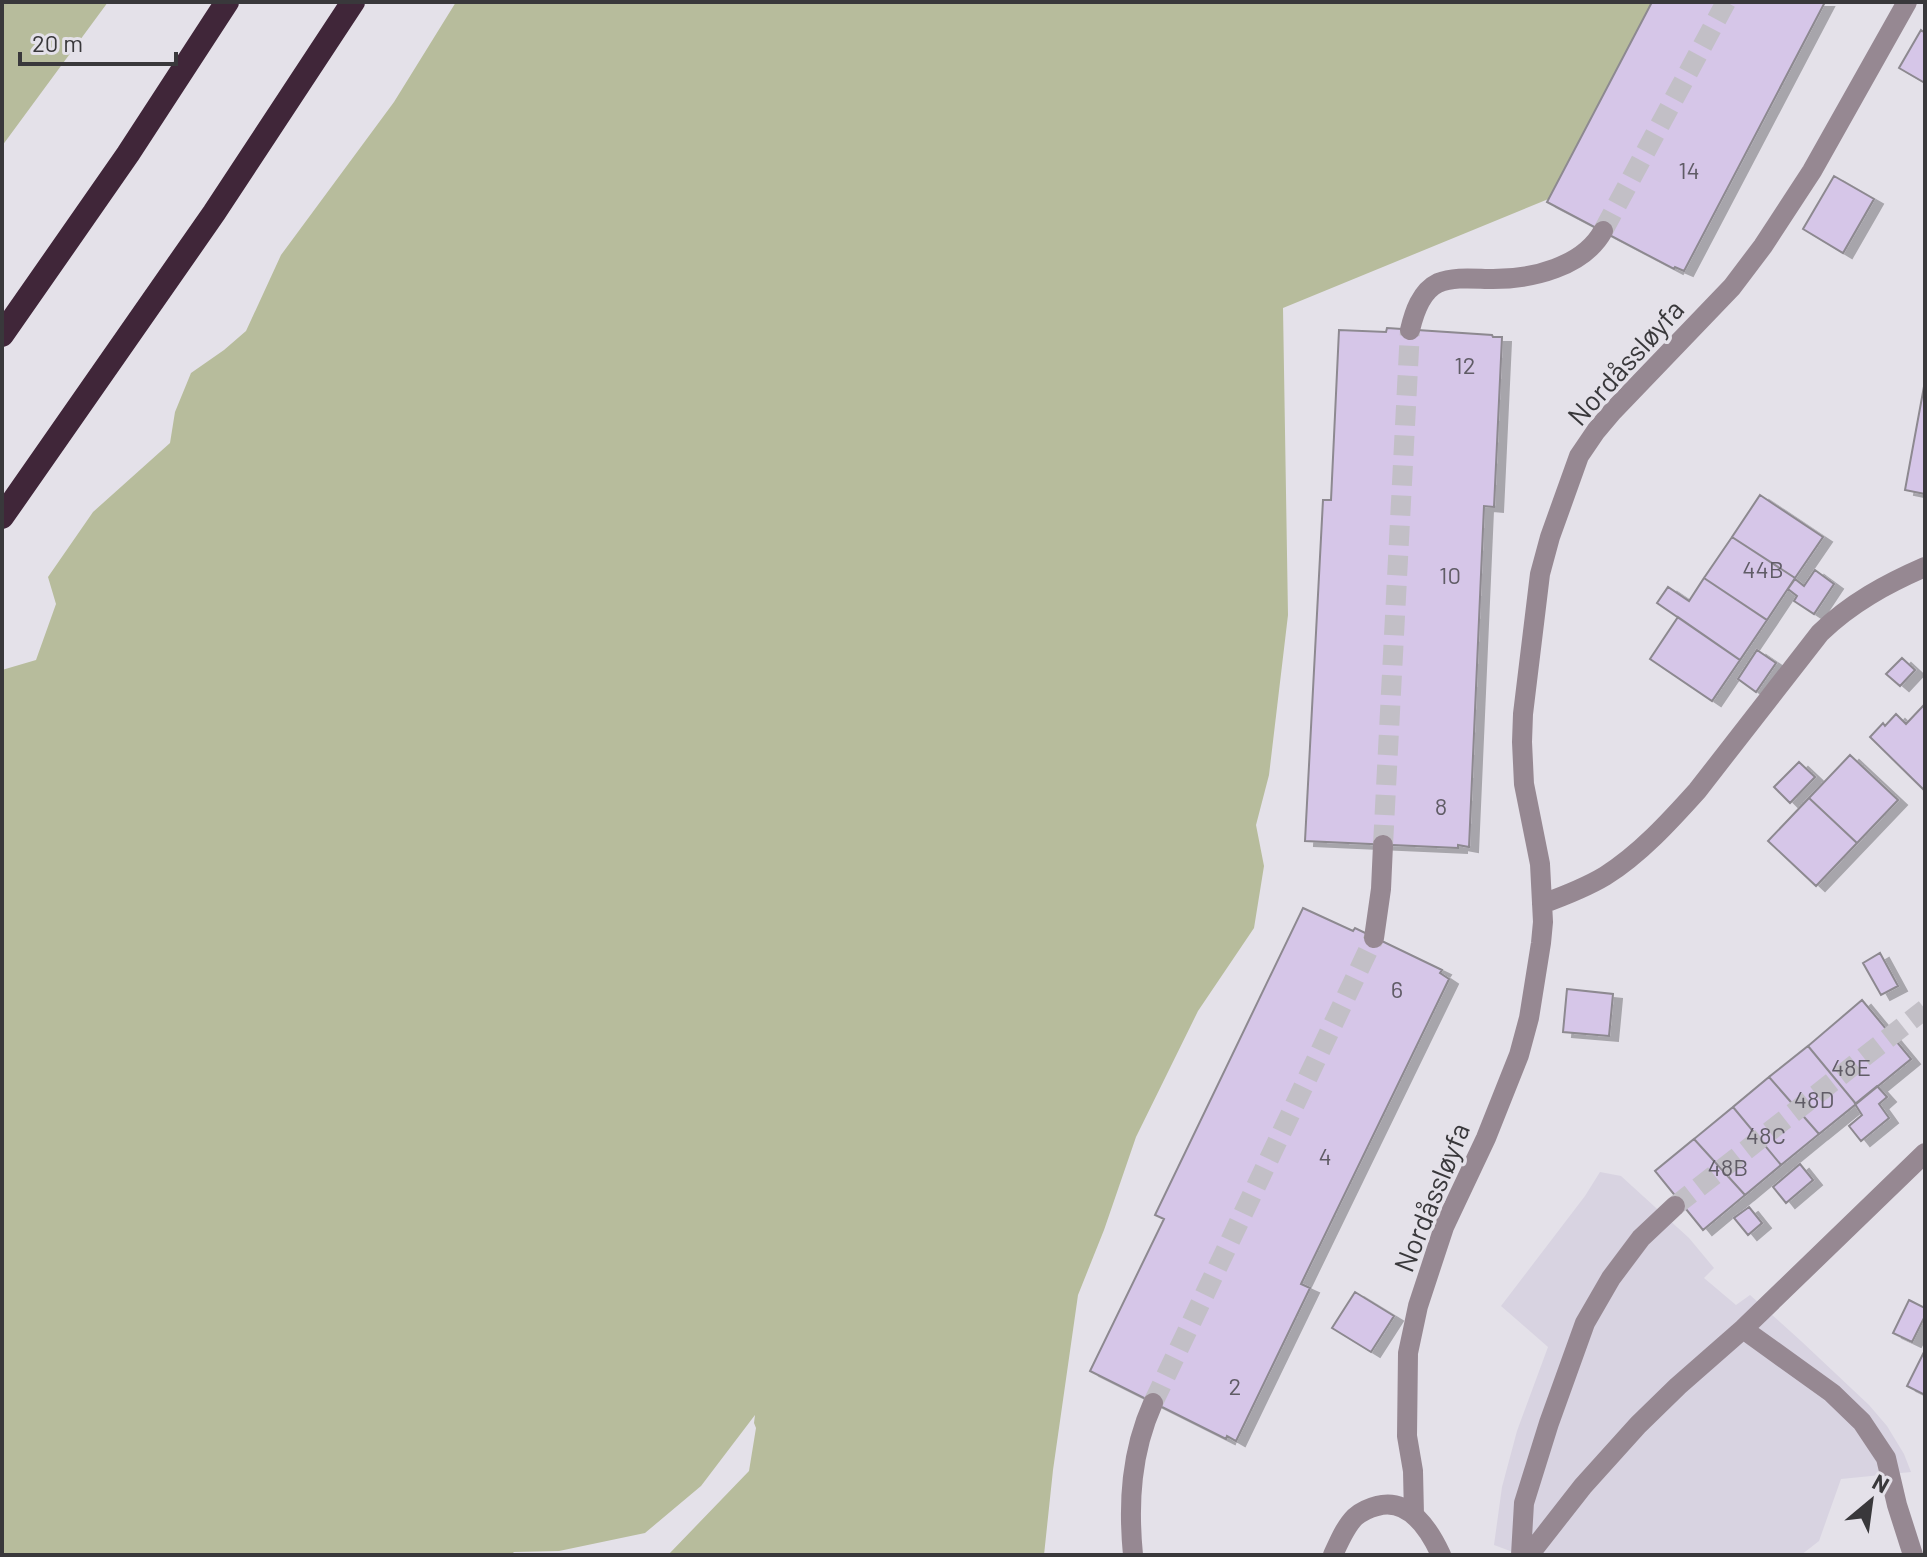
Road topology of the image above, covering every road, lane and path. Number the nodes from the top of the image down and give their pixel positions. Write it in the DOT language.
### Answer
graph roads {
  1 [pos="227,2"];
  2 [pos="353,2"];
  3 [pos="1907,2"];
  4 [pos="1603,231"];
  5 [pos="1410,330"];
  6 [pos="2,335"];
  7 [pos="2,517"];
  8 [pos="1925,567"];
  9 [pos="1383,845"];
  10 [pos="1542,904"];
  11 [pos="1374,938"];
  12 [pos="1925,1153"];
  13 [pos="1675,1206"];
  14 [pos="1743,1329"];
  15 [pos="1153,1403"];
  16 [pos="1414,1515"];
  17 [pos="1133,1555"];
  18 [pos="1333,1555"];
  19 [pos="1441,1555"];
  20 [pos="1521,1555"];
  21 [pos="1529,1555"];
  22 [pos="1913,1555"];
  1 -- 6 [label="highway"];
  2 -- 7 [label="highway"];
  3 -- 10 [label="lane, Nordåssløyfa"];
  4 -- 5 [label="lane"];
  8 -- 10 [label="lane"];
  9 -- 11 [label="lane"];
  10 -- 16 [label="lane, Nordåssløyfa"];
  12 -- 14 [label="lane"];
  13 -- 20 [label="lane"];
  14 -- 21 [label="lane"];
  14 -- 22 [label="lane"];
  15 -- 17 [label="lane"];
  16 -- 18 [label="lane"];
  16 -- 19 [label="lane"];
}
